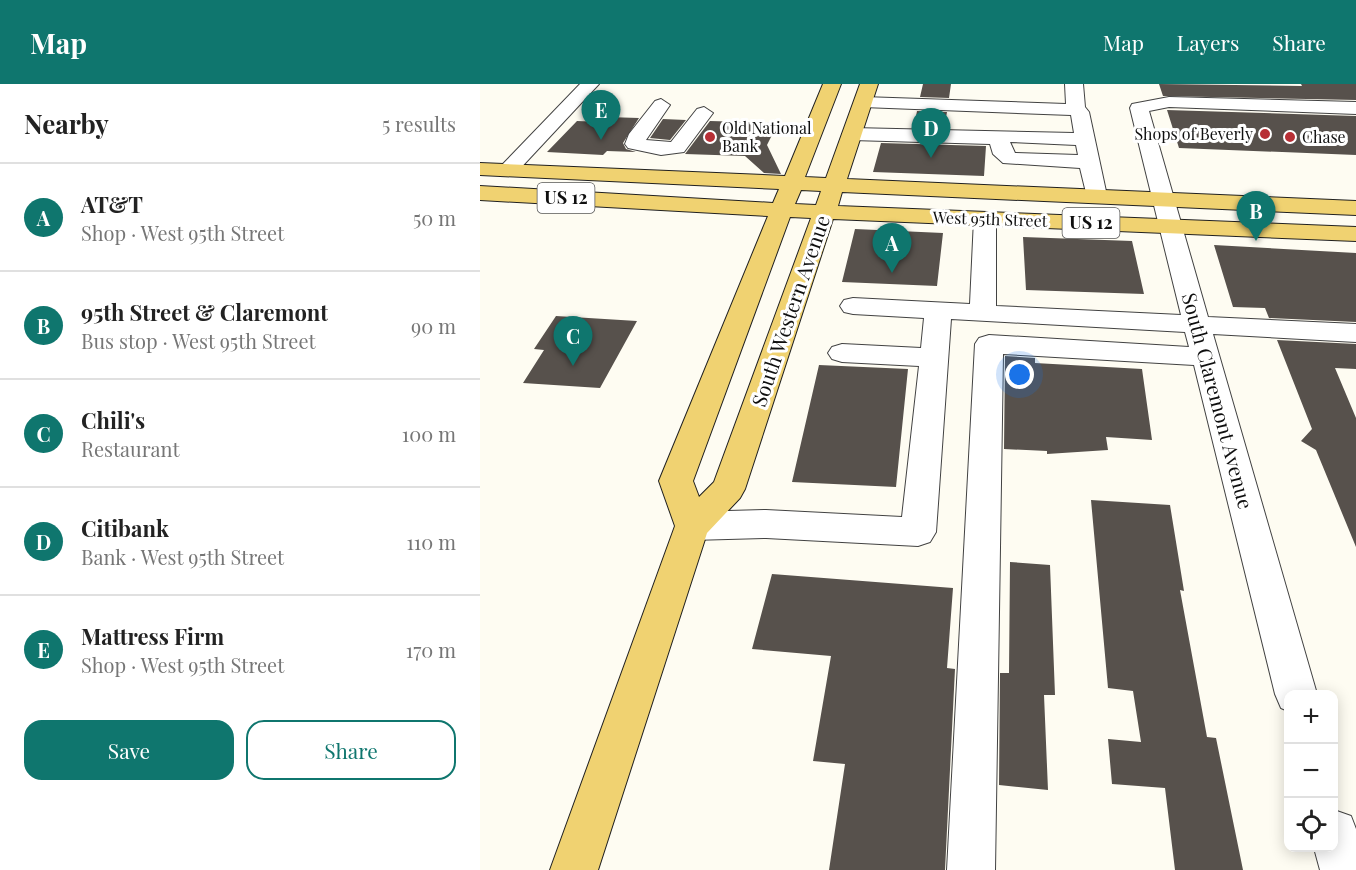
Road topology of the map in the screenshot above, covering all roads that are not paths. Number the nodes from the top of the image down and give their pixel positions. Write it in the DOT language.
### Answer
graph roads {
  1 [pos="590,84"];
  2 [pos="832,84"];
  3 [pos="1074,84"];
  4 [pos="866,93"];
  5 [pos="661,105"];
  6 [pos="1356,108"];
  7 [pos="1076,110"];
  8 [pos="704,113"];
  9 [pos="852,134"];
  10 [pos="999,138"];
  11 [pos="1084,139"];
  12 [pos="1090,162"];
  13 [pos="480,169"];
  14 [pos="508,170"];
  15 [pos="834,184"];
  16 [pos="480,193"];
  17 [pos="787,196"];
  18 [pos="1096,196"];
  19 [pos="1356,208"];
  20 [pos="825,212"];
  21 [pos="1167,213"];
  22 [pos="986,219"];
  23 [pos="1356,234"];
  24 [pos="853,306"];
  25 [pos="938,311"];
  26 [pos="982,313"];
  27 [pos="1197,325"];
  28 [pos="1356,333"];
  29 [pos="842,352"];
  30 [pos="1205,357"];
  31 [pos="934,358"];
  32 [pos="692,526"];
  33 [pos="1295,690"];
  34 [pos="1338,848"];
  35 [pos="574,870"];
  36 [pos="971,870"];
  37 [pos="1344,870"];
  1 -- 14 [label="street"];
  2 -- 17 [label="main road"];
  3 -- 7 [label="street"];
  4 -- 7 [label="street"];
  4 -- 9 [label="main road, South Western Avenue"];
  5 -- 8 [label="street"];
  6 -- 21 [label="street, South Claremont Avenue"];
  7 -- 11 [label="street"];
  9 -- 10 [label="street"];
  9 -- 15 [label="main road, South Western Avenue"];
  10 -- 11 [label="street"];
  10 -- 12 [label="street"];
  11 -- 12 [label="street"];
  12 -- 18 [label="street"];
  13 -- 14 [label="main road, West 95th Street / US 12"];
  14 -- 17 [label="main road, West 95th Street / US 12"];
  15 -- 17 [label="main road, West 95th Street / US 12"];
  15 -- 18 [label="main road, West 95th Street / US 12"];
  15 -- 20 [label="main road, South Western Avenue"];
  16 -- 17 [label="main road, West 95th Street / US 12"];
  17 -- 20 [label="main road, West 95th Street / US 12"];
  17 -- 32 [label="main road"];
  18 -- 21 [label="main road, West 95th Street / US 12"];
  19 -- 21 [label="main road, West 95th Street / US 12"];
  20 -- 22 [label="main road, West 95th Street / US 12"];
  20 -- 32 [label="main road, South Western Avenue"];
  21 -- 22 [label="main road, West 95th Street / US 12"];
  21 -- 23 [label="main road, West 95th Street / US 12"];
  21 -- 27 [label="street, South Claremont Avenue"];
  22 -- 26 [label="street"];
  24 -- 25 [label="street"];
  25 -- 26 [label="street"];
  25 -- 31 [label="street"];
  26 -- 27 [label="street"];
  27 -- 28 [label="street"];
  27 -- 30 [label="street, South Claremont Avenue"];
  29 -- 31 [label="street"];
  30 -- 33 [label="street, South Claremont Avenue"];
  30 -- 36 [label="street"];
  31 -- 32 [label="street"];
  32 -- 35 [label="main road, South Western Avenue"];
  34 -- 37 [label="street"];
}
